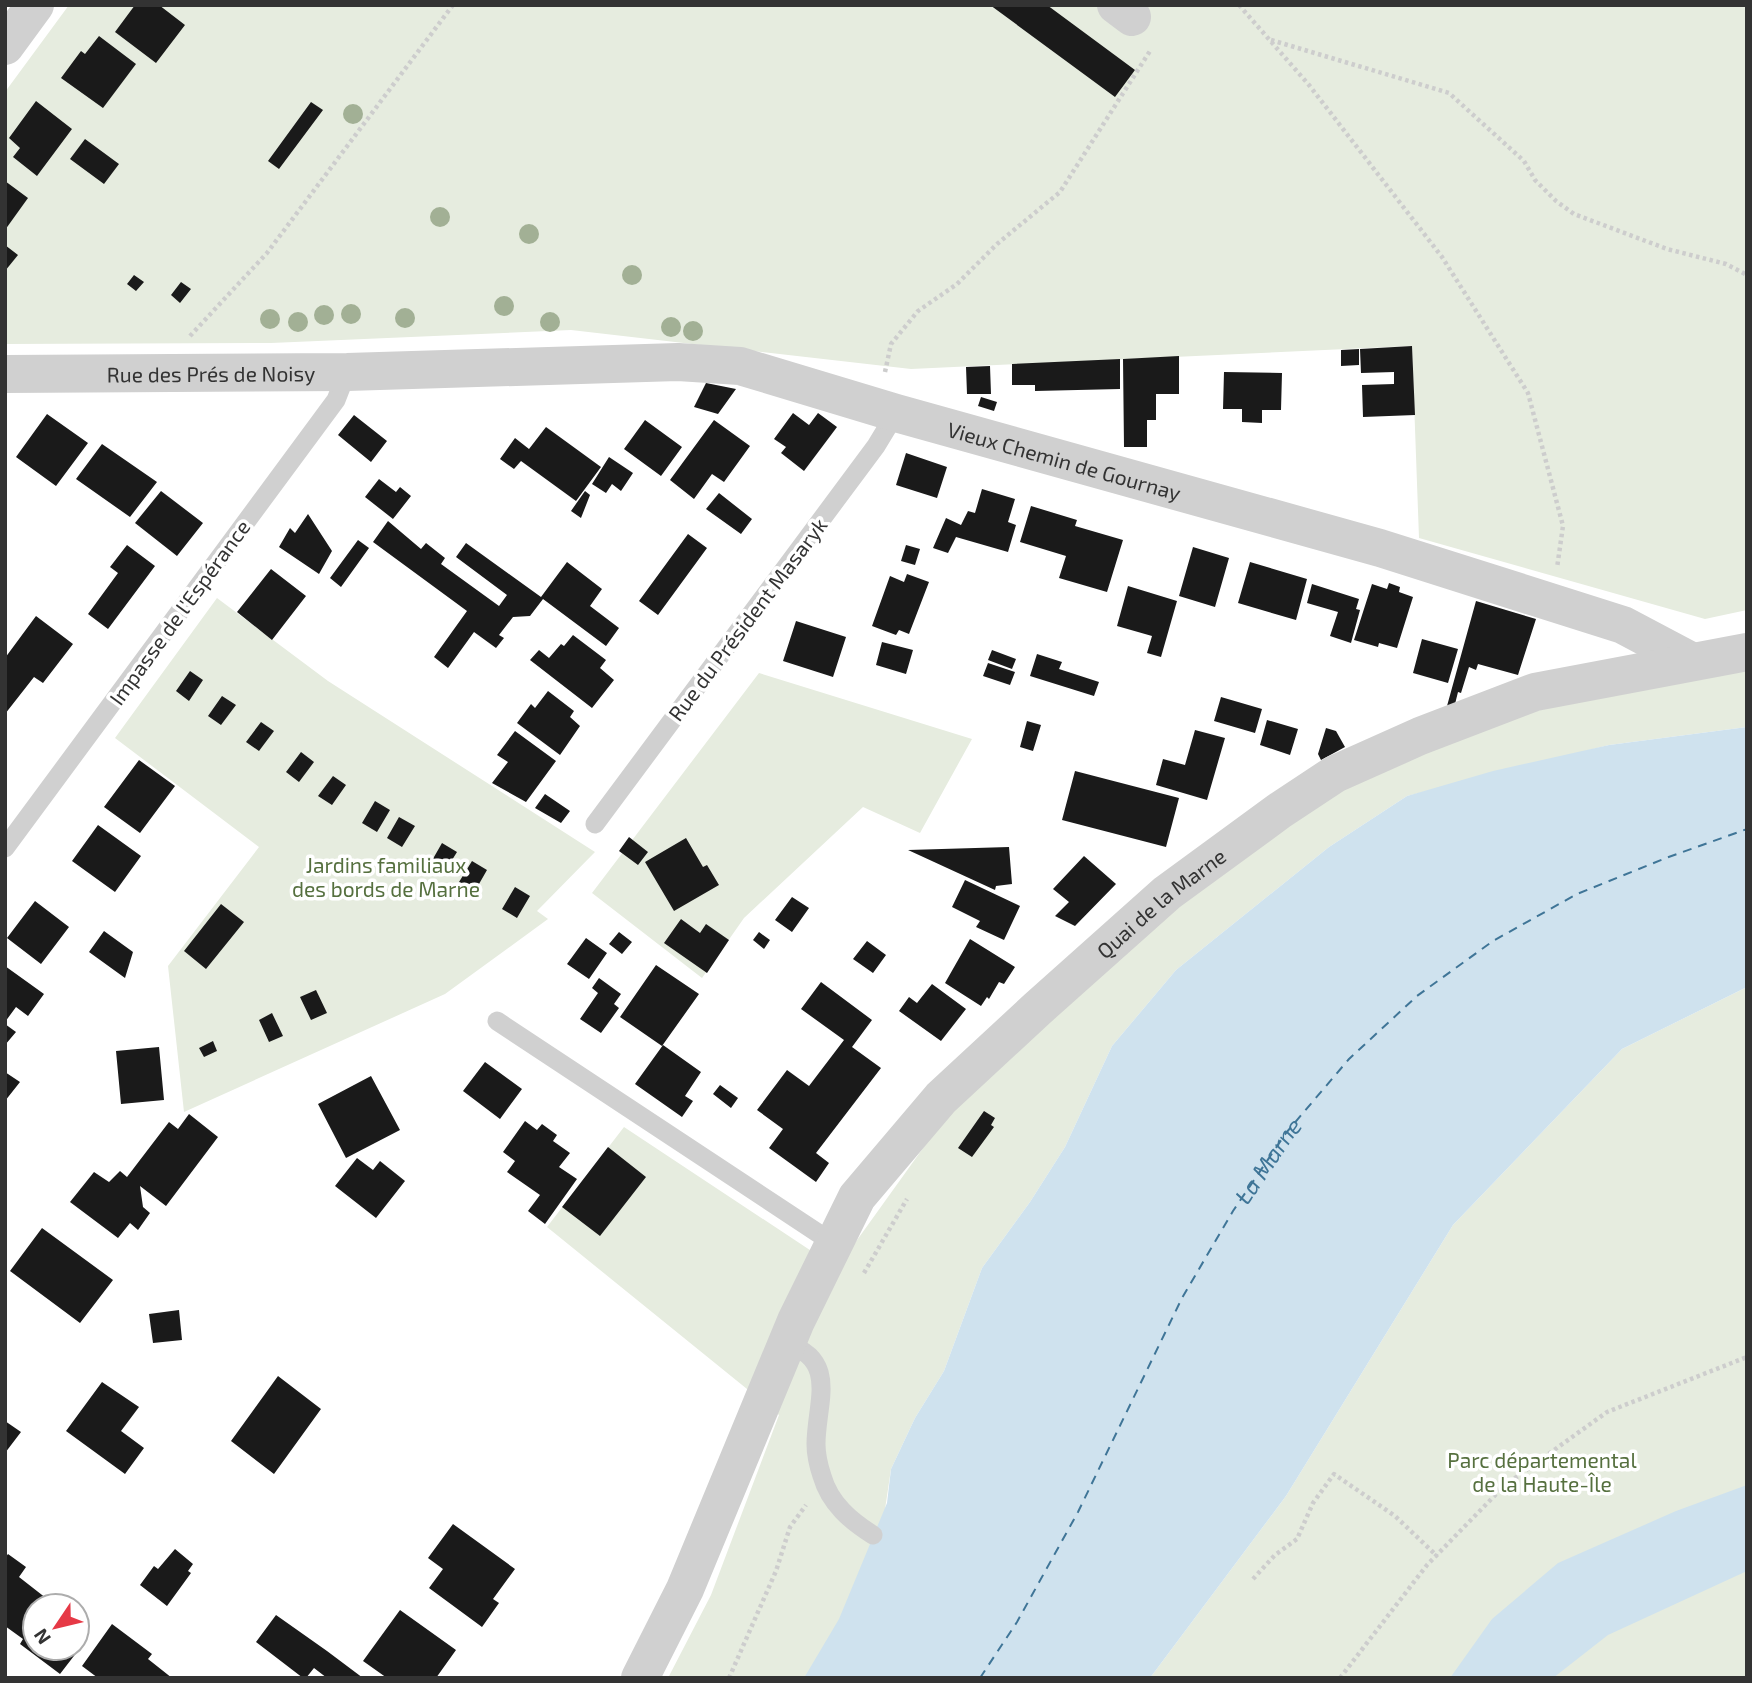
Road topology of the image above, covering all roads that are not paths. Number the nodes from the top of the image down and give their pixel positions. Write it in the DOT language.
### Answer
graph roads {
  1 [pos="35,5"];
  2 [pos="5,46"];
  3 [pos="416,368"];
  4 [pos="347,372"];
  5 [pos="5,374"];
  6 [pos="886,410"];
  7 [pos="1747,652"];
  8 [pos="1691,661"];
  9 [pos="595,824"];
  10 [pos="5,848"];
  11 [pos="497,1021"];
  12 [pos="833,1243"];
  13 [pos="787,1344"];
  14 [pos="873,1535"];
  15 [pos="640,1678"];
  1 -- 2 [label="street"];
  3 -- 4 [label="street, Rue des Prés de Noisy"];
  3 -- 6 [label="street, Vieux Chemin de Gournay"];
  4 -- 5 [label="street, Rue des Prés de Noisy"];
  4 -- 10 [label="lane, Impasse de l'Espérance"];
  6 -- 8 [label="street, Vieux Chemin de Gournay"];
  6 -- 9 [label="lane, Rue du Président Masaryk"];
  7 -- 8 [label="street, Quai de la Marne"];
  8 -- 12 [label="street, Quai de la Marne"];
  11 -- 12 [label="lane"];
  12 -- 13 [label="street, Quai de la Marne"];
  13 -- 14 [label="lane"];
  13 -- 15 [label="street, Quai de la Marne"];
}
